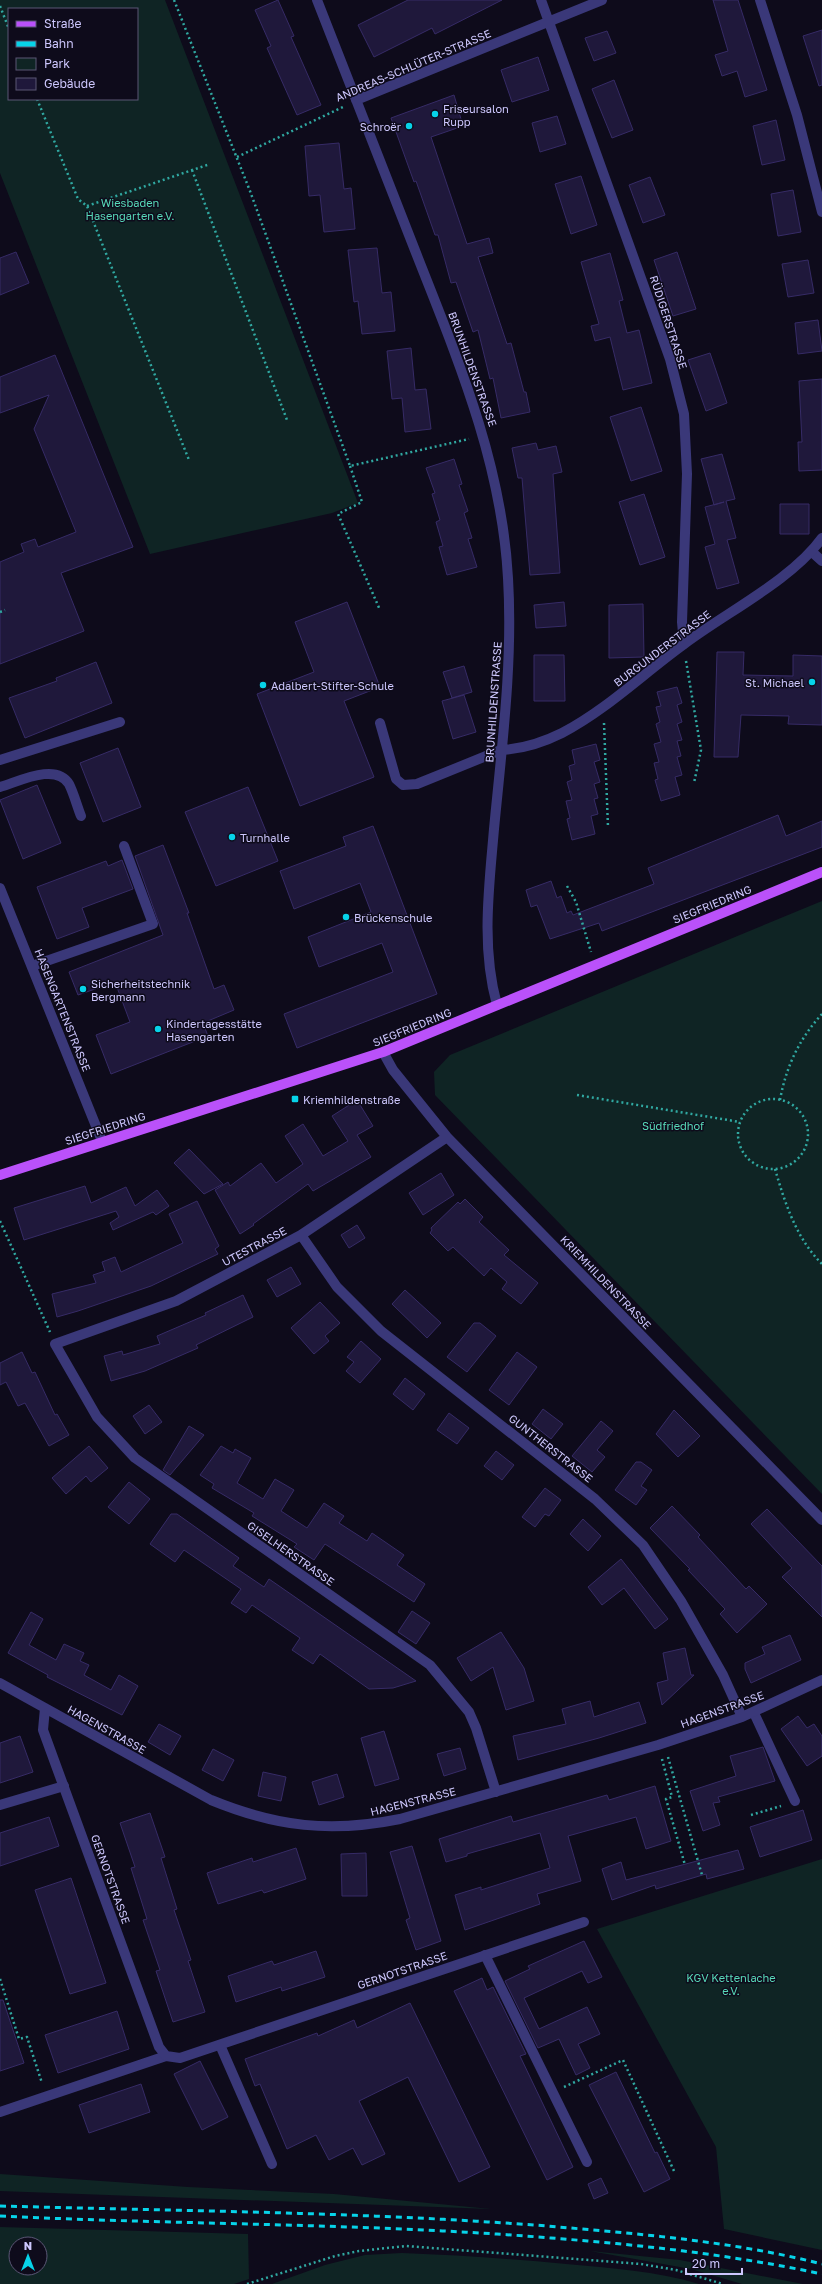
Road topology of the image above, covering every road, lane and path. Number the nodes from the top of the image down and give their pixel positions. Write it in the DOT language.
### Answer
graph roads {
  1 [pos="174,0"];
  2 [pos="316,0"];
  3 [pos="541,0"];
  4 [pos="602,0"];
  5 [pos="760,0"];
  6 [pos="0,6"];
  7 [pos="549,22"];
  8 [pos="8,26"];
  9 [pos="37,100"];
  10 [pos="356,100"];
  11 [pos="237,157"];
  12 [pos="210,164"];
  13 [pos="192,170"];
  14 [pos="86,206"];
  15 [pos="822,212"];
  16 [pos="287,420"];
  17 [pos="484,436"];
  18 [pos="189,460"];
  19 [pos="350,466"];
  20 [pos="822,538"];
  21 [pos="812,552"];
  22 [pos="822,562"];
  23 [pos="5,610"];
  24 [pos="380,610"];
  25 [pos="0,612"];
  26 [pos="684,644"];
  27 [pos="603,706"];
  28 [pos="120,722"];
  29 [pos="380,723"];
  30 [pos="501,750"];
  31 [pos="0,760"];
  32 [pos="694,783"];
  33 [pos="0,787"];
  34 [pos="80,816"];
  35 [pos="608,827"];
  36 [pos="124,846"];
  37 [pos="822,872"];
  38 [pos="567,886"];
  39 [pos="0,888"];
  40 [pos="588,941"];
  41 [pos="32,966"];
  42 [pos="497,1005"];
  43 [pos="822,1014"];
  44 [pos="383,1052"];
  45 [pos="577,1095"];
  46 [pos="780,1100"];
  47 [pos="740,1122"];
  48 [pos="447,1137"];
  49 [pos="102,1141"];
  50 [pos="775,1169"];
  51 [pos="0,1175"];
  52 [pos="0,1221"];
  53 [pos="301,1235"];
  54 [pos="822,1264"];
  55 [pos="55,1344"];
  56 [pos="822,1520"];
  57 [pos="822,1680"];
  58 [pos="0,1683"];
  59 [pos="45,1708"];
  60 [pos="754,1713"];
  61 [pos="742,1717"];
  62 [pos="661,1744"];
  63 [pos="64,1786"];
  64 [pos="496,1792"];
  65 [pos="795,1801"];
  66 [pos="0,1805"];
  67 [pos="751,1815"];
  68 [pos="685,1865"];
  69 [pos="702,1875"];
  70 [pos="584,1922"];
  71 [pos="485,1955"];
  72 [pos="0,1979"];
  73 [pos="220,2045"];
  74 [pos="166,2056"];
  75 [pos="553,2092"];
  76 [pos="47,2097"];
  77 [pos="0,2112"];
  78 [pos="587,2162"];
  79 [pos="272,2164"];
  80 [pos="674,2171"];
  81 [pos="247,2284"];
  82 [pos="722,2284"];
  1 -- 11 [label="path"];
  2 -- 10 [label="street, BRUNHILDENSTRASSE"];
  3 -- 7 [label="street, RÜDIGERSTRASSE"];
  4 -- 7 [label="street, ANDREAS-SCHLÜTER-STRASSE"];
  5 -- 15 [label="street"];
  6 -- 8 [label="path"];
  7 -- 10 [label="street, ANDREAS-SCHLÜTER-STRASSE"];
  7 -- 26 [label="street, RÜDIGERSTRASSE"];
  9 -- 14 [label="path"];
  10 -- 11 [label="path, ANDREAS-SCHLÜTER-STRASSE"];
  10 -- 17 [label="street, BRUNHILDENSTRASSE"];
  11 -- 19 [label="path"];
  12 -- 13 [label="path"];
  13 -- 14 [label="path"];
  13 -- 16 [label="path"];
  14 -- 18 [label="path"];
  17 -- 19 [label="path"];
  17 -- 30 [label="street, BRUNHILDENSTRASSE"];
  19 -- 24 [label="path"];
  20 -- 21 [label="street, BURGUNDERSTRASSE"];
  21 -- 22 [label="street"];
  21 -- 26 [label="street, BURGUNDERSTRASSE"];
  23 -- 25 [label="path"];
  26 -- 27 [label="street, BURGUNDERSTRASSE"];
  26 -- 32 [label="path"];
  27 -- 30 [label="street, BURGUNDERSTRASSE"];
  27 -- 35 [label="path"];
  28 -- 31 [label="street"];
  29 -- 30 [label="street, BURGUNDERSTRASSE"];
  30 -- 42 [label="street, BRUNHILDENSTRASSE"];
  33 -- 34 [label="street"];
  36 -- 41 [label="street"];
  37 -- 42 [label="main road, SIEGFRIEDRING"];
  38 -- 40 [label="path"];
  39 -- 41 [label="street, HASENGARTENSTRASSE"];
  41 -- 49 [label="street, HASENGARTENSTRASSE"];
  42 -- 44 [label="main road, SIEGFRIEDRING"];
  43 -- 46 [label="path"];
  44 -- 48 [label="street, KRIEMHILDENSTRASSE"];
  44 -- 49 [label="main road, SIEGFRIEDRING"];
  45 -- 47 [label="path"];
  46 -- 47 [label="path"];
  46 -- 50 [label="path"];
  47 -- 50 [label="path"];
  48 -- 53 [label="street, UTESTRASSE"];
  48 -- 56 [label="street, KRIEMHILDENSTRASSE"];
  49 -- 51 [label="main road, SIEGFRIEDRING"];
  50 -- 54 [label="path"];
  52 -- 55 [label="path"];
  53 -- 55 [label="street, UTESTRASSE"];
  53 -- 61 [label="street, GUNTHERSTRASSE"];
  55 -- 64 [label="street, GISELHERSTRASSE"];
  57 -- 60 [label="street, HAGENSTRASSE"];
  58 -- 59 [label="street, HAGENSTRASSE"];
  59 -- 63 [label="street, GERNOTSTRASSE"];
  59 -- 64 [label="street, HAGENSTRASSE"];
  60 -- 61 [label="street, HAGENSTRASSE"];
  60 -- 65 [label="street"];
  61 -- 62 [label="street, HAGENSTRASSE"];
  62 -- 64 [label="street, HAGENSTRASSE"];
  62 -- 68 [label="path"];
  62 -- 69 [label="path"];
  63 -- 66 [label="street"];
  63 -- 74 [label="street, GERNOTSTRASSE"];
  65 -- 67 [label="path"];
  70 -- 71 [label="street, GERNOTSTRASSE"];
  71 -- 73 [label="street, GERNOTSTRASSE"];
  71 -- 75 [label="street"];
  72 -- 76 [label="path"];
  73 -- 74 [label="street, GERNOTSTRASSE"];
  73 -- 79 [label="street"];
  74 -- 76 [label="street, GERNOTSTRASSE"];
  75 -- 78 [label="street"];
  75 -- 80 [label="path"];
  76 -- 77 [label="street, GERNOTSTRASSE"];
  81 -- 82 [label="path"];
}
